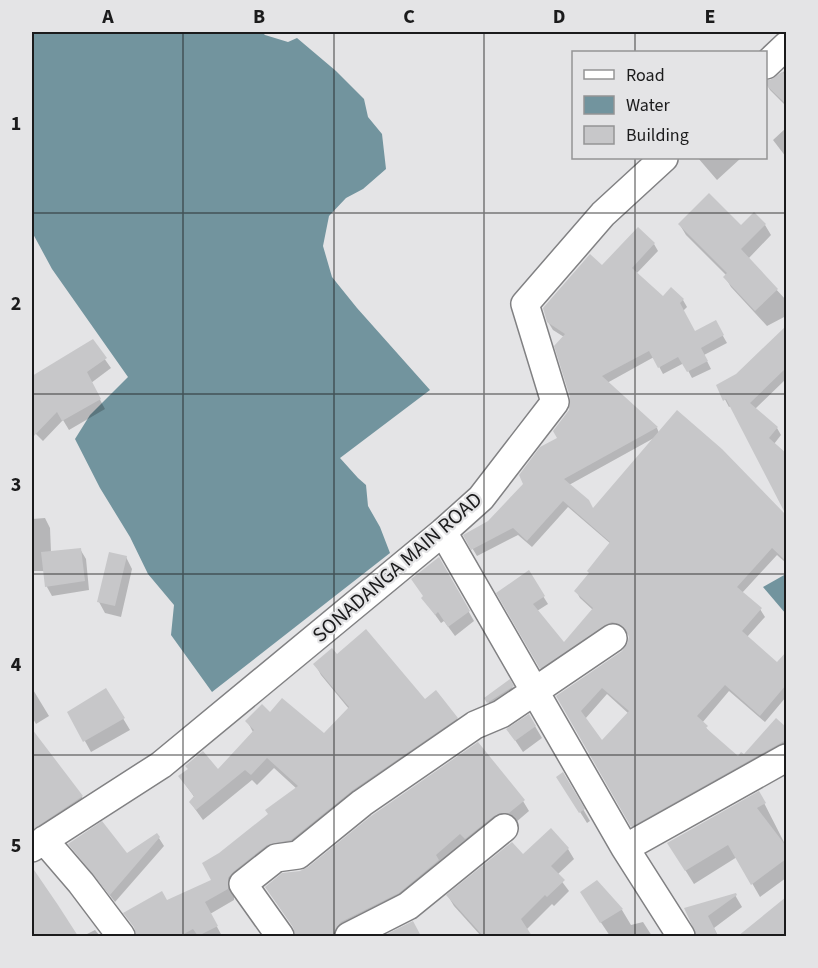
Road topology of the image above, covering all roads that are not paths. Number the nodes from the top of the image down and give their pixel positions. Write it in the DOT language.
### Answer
graph roads {
  1 [pos="786,46"];
  2 [pos="767,63"];
  3 [pos="663,159"];
  4 [pos="443,532"];
  5 [pos="613,638"];
  6 [pos="534,690"];
  7 [pos="786,758"];
  8 [pos="504,828"];
  9 [pos="38,844"];
  10 [pos="625,848"];
  11 [pos="121,936"];
  12 [pos="280,936"];
  13 [pos="349,936"];
  14 [pos="681,936"];
  1 -- 2 [label="street"];
  3 -- 4 [label="street, SONADANGA MAIN ROAD"];
  4 -- 6 [label="street"];
  4 -- 9 [label="street, SONADANGA MAIN ROAD"];
  5 -- 6 [label="street"];
  6 -- 10 [label="street"];
  6 -- 12 [label="street"];
  7 -- 10 [label="street"];
  8 -- 13 [label="street"];
  9 -- 11 [label="street"];
  10 -- 14 [label="street"];
}
